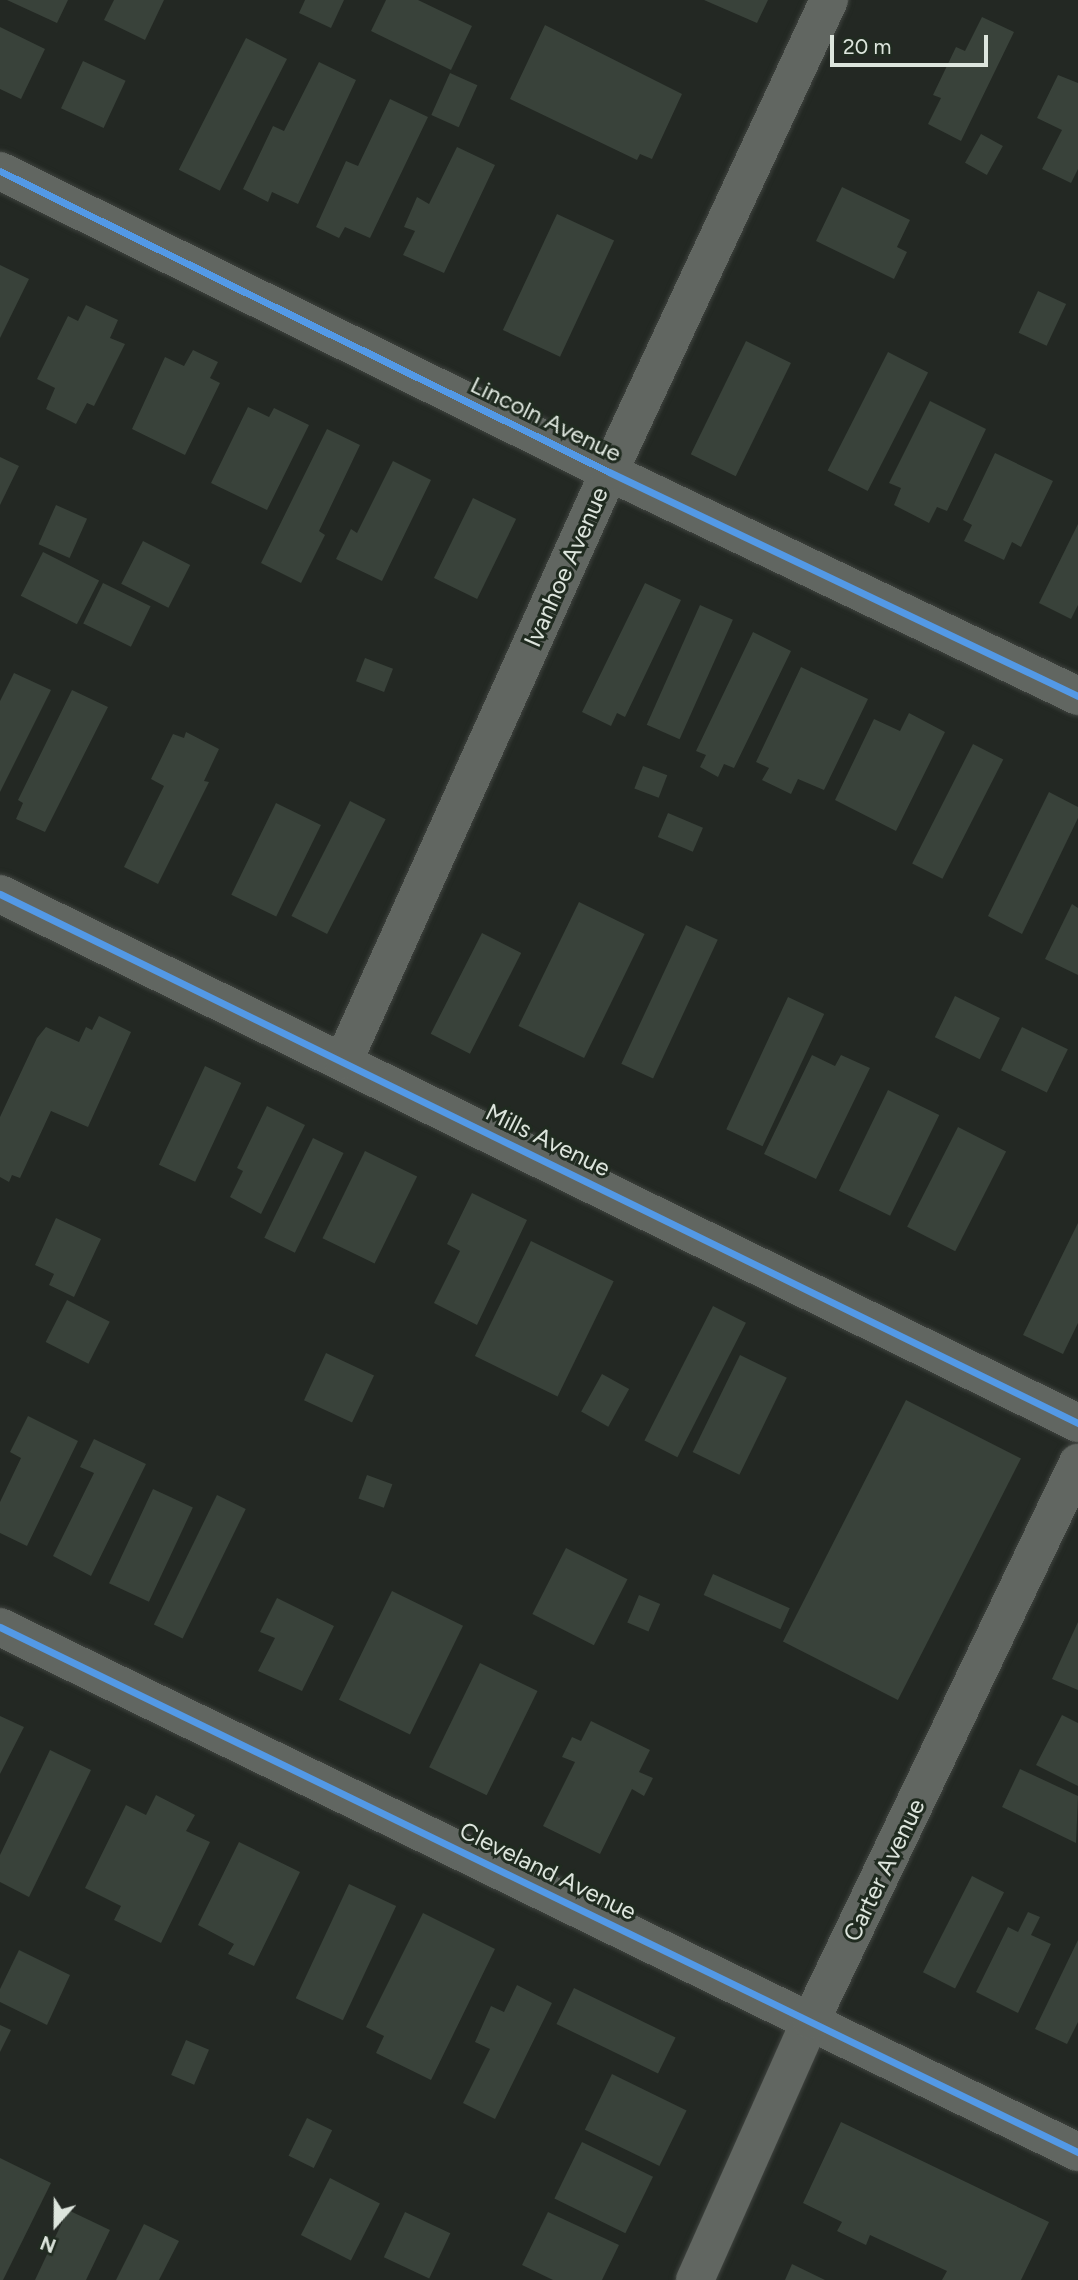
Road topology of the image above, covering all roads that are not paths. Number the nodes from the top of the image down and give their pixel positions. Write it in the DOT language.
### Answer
graph roads {
  1 [pos="829,0"];
  2 [pos="0,171"];
  3 [pos="609,472"];
  4 [pos="1078,696"];
  5 [pos="0,894"];
  6 [pos="344,1060"];
  7 [pos="1078,1423"];
  8 [pos="1078,1463"];
  9 [pos="0,1627"];
  10 [pos="811,2021"];
  11 [pos="1078,2152"];
  12 [pos="695,2280"];
  1 -- 3 [label="street, Ivanhoe Avenue"];
  2 -- 3 [label="street, Lincoln Avenue"];
  3 -- 4 [label="street, Lincoln Avenue"];
  3 -- 6 [label="street, Ivanhoe Avenue"];
  5 -- 6 [label="street, Mills Avenue"];
  6 -- 7 [label="street, Mills Avenue"];
  8 -- 10 [label="street, Carter Avenue"];
  9 -- 10 [label="street, Cleveland Avenue"];
  10 -- 11 [label="street, Cleveland Avenue"];
  10 -- 12 [label="street, Carter Avenue"];
}
